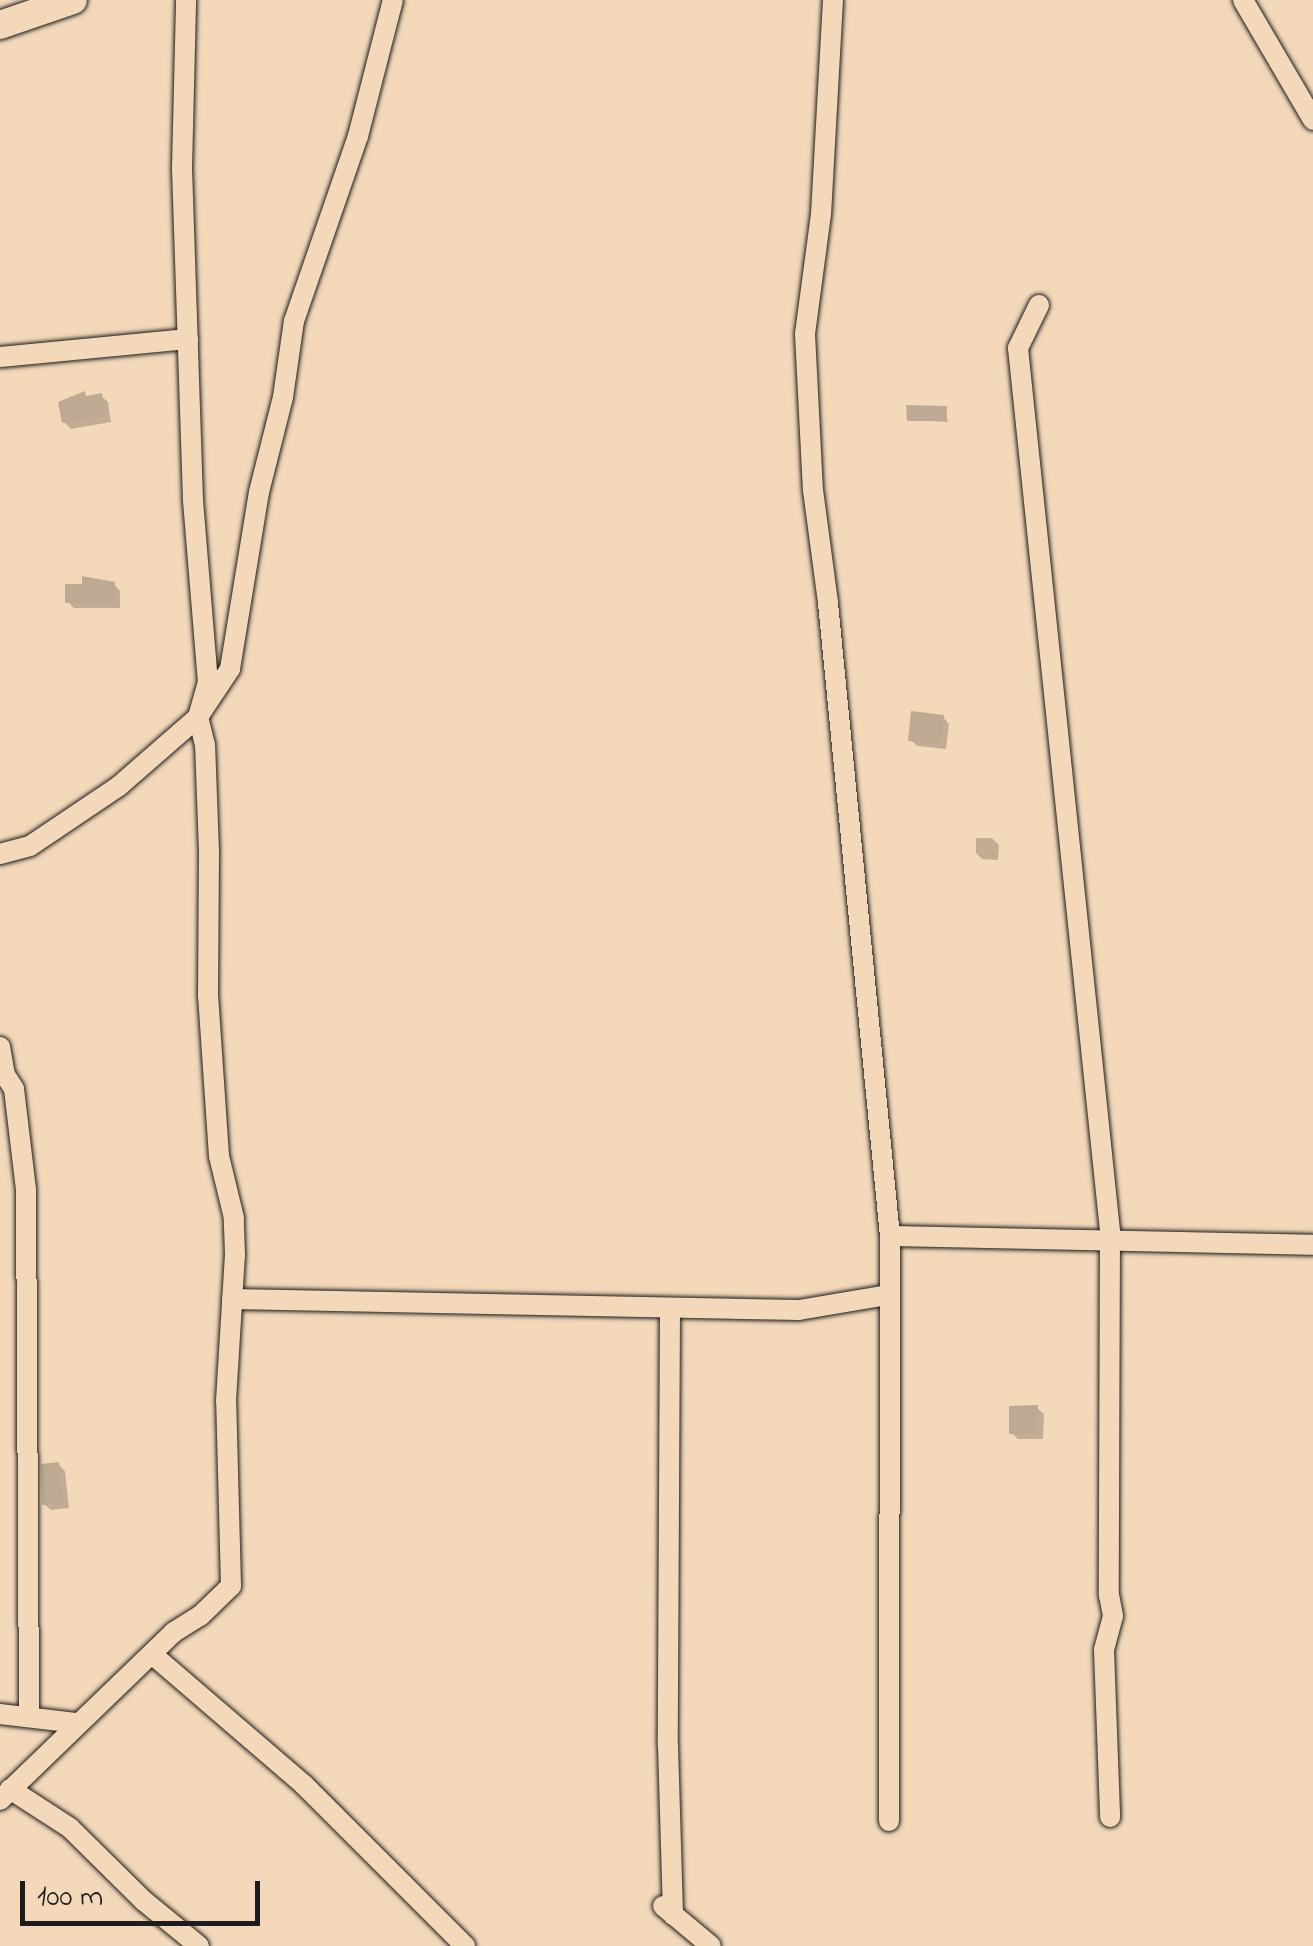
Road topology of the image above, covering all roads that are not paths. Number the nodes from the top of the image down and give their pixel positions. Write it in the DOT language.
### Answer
graph roads {
  1 [pos="73,0"];
  2 [pos="186,0"];
  3 [pos="393,0"];
  4 [pos="833,0"];
  5 [pos="1243,0"];
  6 [pos="0,25"];
  7 [pos="1313,120"];
  8 [pos="1039,305"];
  9 [pos="188,339"];
  10 [pos="0,358"];
  11 [pos="198,716"];
  12 [pos="0,854"];
  13 [pos="0,1048"];
  14 [pos="890,1236"];
  15 [pos="1110,1240"];
  16 [pos="1313,1245"];
  17 [pos="888,1294"];
  18 [pos="232,1299"];
  19 [pos="670,1309"];
  20 [pos="152,1654"];
  21 [pos="0,1714"];
  22 [pos="30,1716"];
  23 [pos="77,1723"];
  24 [pos="5,1794"];
  25 [pos="1110,1817"];
  26 [pos="889,1821"];
  27 [pos="199,1946"];
  28 [pos="464,1946"];
  29 [pos="711,1946"];
  1 -- 6 [label="street"];
  2 -- 9 [label="street"];
  3 -- 11 [label="street"];
  4 -- 14 [label="street"];
  5 -- 7 [label="street"];
  8 -- 15 [label="street"];
  9 -- 10 [label="street"];
  9 -- 11 [label="street"];
  11 -- 12 [label="street"];
  11 -- 18 [label="street"];
  13 -- 22 [label="street"];
  14 -- 15 [label="street"];
  14 -- 17 [label="street"];
  15 -- 16 [label="street"];
  15 -- 25 [label="street"];
  17 -- 19 [label="street"];
  17 -- 26 [label="street"];
  18 -- 19 [label="street"];
  18 -- 20 [label="street"];
  19 -- 29 [label="street"];
  20 -- 23 [label="street"];
  20 -- 28 [label="street"];
  21 -- 22 [label="street"];
  22 -- 23 [label="street"];
  23 -- 24 [label="street"];
  24 -- 27 [label="street"];
}
